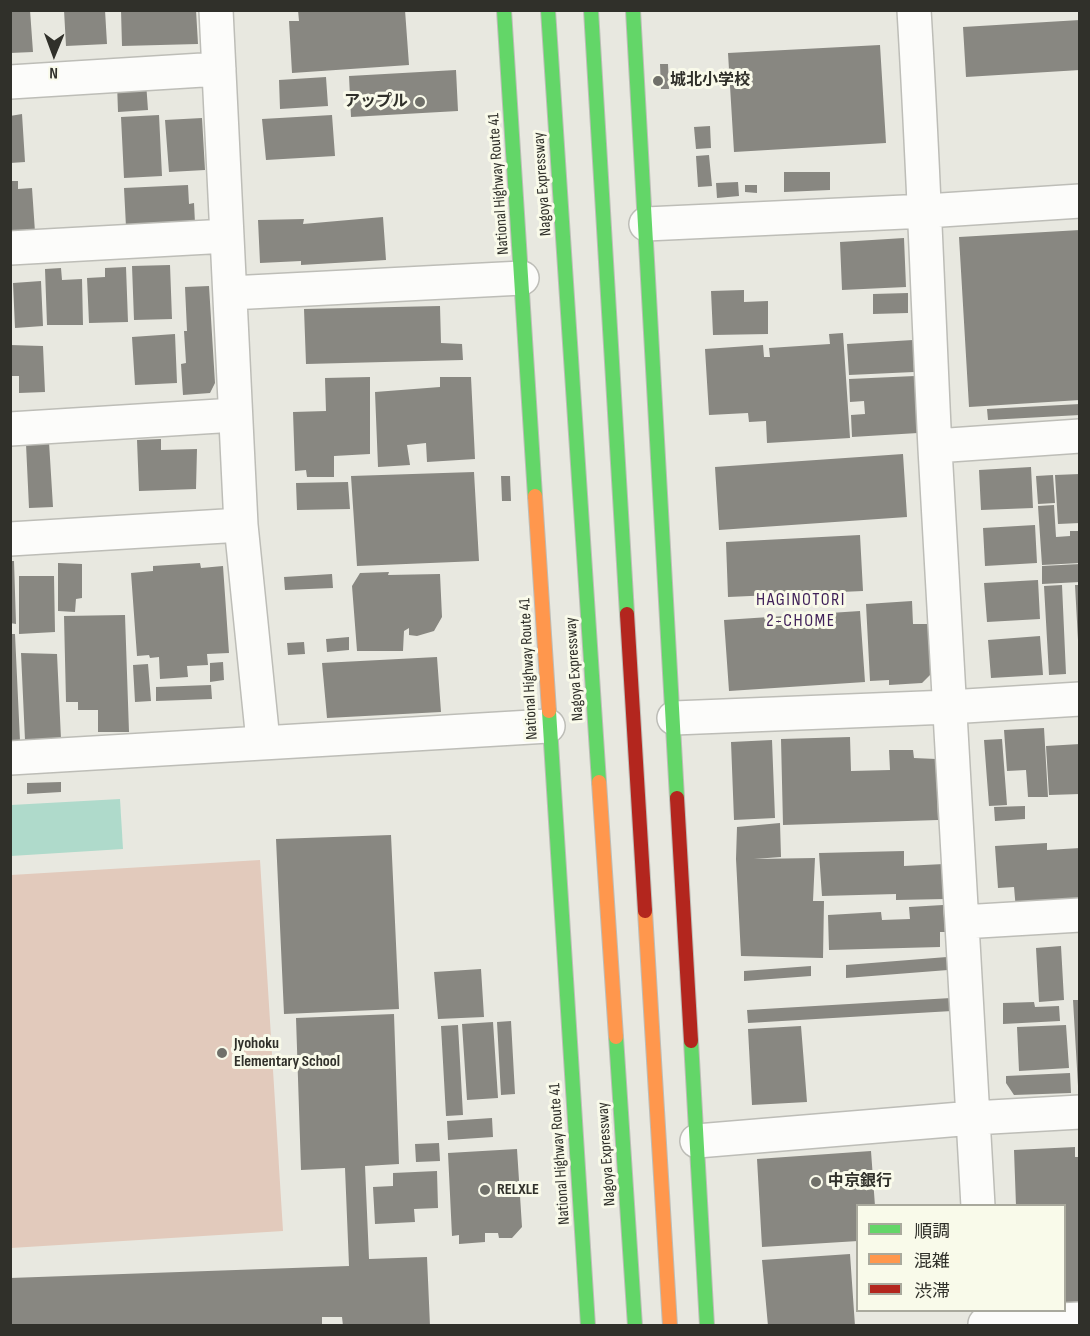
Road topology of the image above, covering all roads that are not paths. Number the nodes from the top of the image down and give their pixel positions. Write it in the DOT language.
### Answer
graph roads {
  1 [pos="216,10"];
  2 [pos="504,10"];
  3 [pos="548,10"];
  4 [pos="591,10"];
  5 [pos="633,10"];
  6 [pos="914,10"];
  7 [pos="219,69"];
  8 [pos="10,82"];
  9 [pos="1080,201"];
  10 [pos="926,211"];
  11 [pos="646,224"];
  12 [pos="227,236"];
  13 [pos="10,248"];
  14 [pos="522,278"];
  15 [pos="230,293"];
  16 [pos="236,414"];
  17 [pos="10,429"];
  18 [pos="1080,436"];
  19 [pos="935,446"];
  20 [pos="241,525"];
  21 [pos="10,539"];
  22 [pos="1080,699"];
  23 [pos="949,707"];
  24 [pos="674,718"];
  25 [pos="548,726"];
  26 [pos="263,741"];
  27 [pos="10,758"];
  28 [pos="1080,915"];
  29 [pos="962,922"];
  30 [pos="1080,1112"];
  31 [pos="973,1118"];
  32 [pos="697,1141"];
  33 [pos="978,1204"];
  34 [pos="1080,1319"];
  35 [pos="985,1320"];
  36 [pos="588,1326"];
  37 [pos="635,1326"];
  38 [pos="670,1326"];
  39 [pos="707,1326"];
  1 -- 7 [label="street"];
  2 -- 14 [label="highway, National Highway Route 41"];
  3 -- 37 [label="highway, Nagoya Expressway"];
  4 -- 38 [label="highway"];
  5 -- 11 [label="highway"];
  6 -- 10 [label="street"];
  7 -- 8 [label="street"];
  7 -- 12 [label="street"];
  9 -- 10 [label="street"];
  10 -- 11 [label="street"];
  10 -- 19 [label="street"];
  11 -- 24 [label="highway"];
  12 -- 13 [label="street"];
  12 -- 15 [label="street"];
  14 -- 15 [label="street"];
  14 -- 25 [label="highway, National Highway Route 41"];
  15 -- 16 [label="street"];
  16 -- 17 [label="street"];
  16 -- 20 [label="street"];
  18 -- 19 [label="street"];
  19 -- 23 [label="street"];
  20 -- 21 [label="street"];
  20 -- 26 [label="street"];
  22 -- 23 [label="street"];
  23 -- 24 [label="street"];
  23 -- 29 [label="street"];
  24 -- 32 [label="highway"];
  25 -- 26 [label="street"];
  25 -- 36 [label="highway, National Highway Route 41"];
  26 -- 27 [label="street"];
  28 -- 29 [label="street"];
  29 -- 31 [label="street"];
  30 -- 31 [label="street"];
  31 -- 32 [label="street"];
  31 -- 33 [label="street"];
  32 -- 39 [label="highway"];
  34 -- 35 [label="street"];
}
